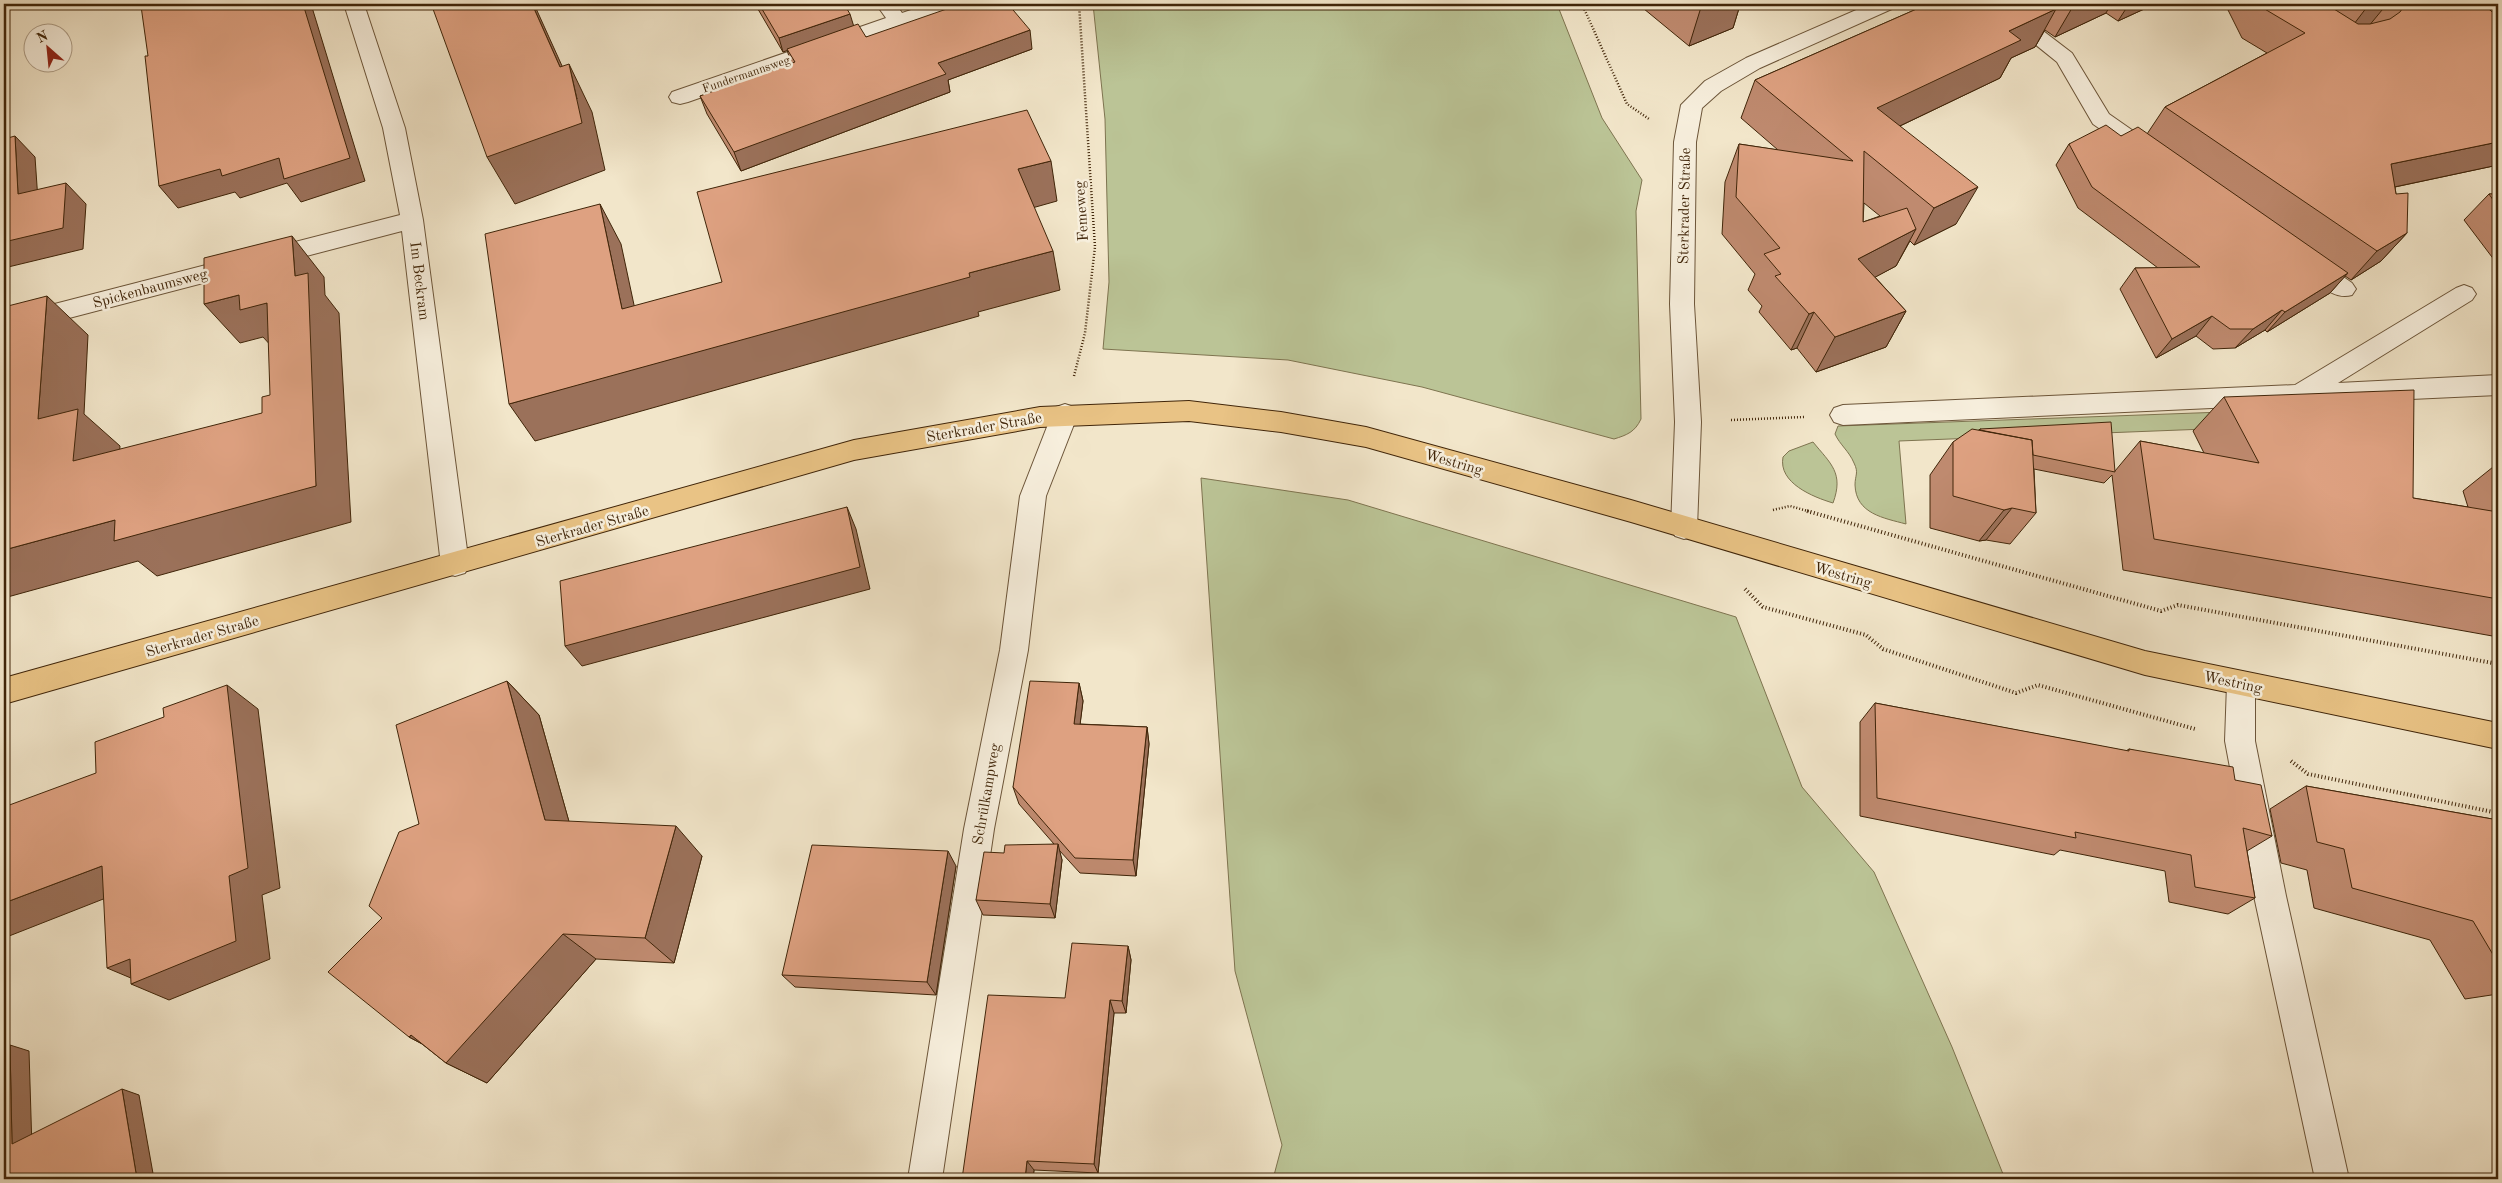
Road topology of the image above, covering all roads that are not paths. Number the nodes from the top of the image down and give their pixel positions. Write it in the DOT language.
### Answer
graph roads {
  1 [pos="354,4"];
  2 [pos="886,4"];
  3 [pos="950,4"];
  4 [pos="1887,4"];
  5 [pos="1996,4"];
  6 [pos="898,21"];
  7 [pos="680,97"];
  8 [pos="2168,166"];
  9 [pos="412,220"];
  10 [pos="2295,255"];
  11 [pos="2344,289"];
  12 [pos="2464,294"];
  13 [pos="4,326"];
  14 [pos="2498,385"];
  15 [pos="2300,394"];
  16 [pos="1189,411"];
  17 [pos="1065,414"];
  18 [pos="1842,416"];
  19 [pos="1684,528"];
  20 [pos="455,565"];
  21 [pos="2241,684"];
  22 [pos="4,691"];
  23 [pos="2498,736"];
  24 [pos="925,1179"];
  25 [pos="2332,1179"];
  1 -- 9 [label="street, Im Beckram"];
  2 -- 6 [label="street"];
  3 -- 6 [label="street, Fundermannsweg"];
  4 -- 19 [label="street, Sterkrader Straße"];
  5 -- 8 [label="street"];
  6 -- 7 [label="street, Fundermannsweg"];
  9 -- 13 [label="street, Spickenbaumsweg"];
  9 -- 20 [label="street, Im Beckram"];
  10 -- 11 [label="street"];
  12 -- 15 [label="street"];
  14 -- 15 [label="street"];
  15 -- 18 [label="street"];
  16 -- 17 [label="main road, Sterkrader Straße"];
  16 -- 19 [label="main road, Westring"];
  17 -- 20 [label="main road, Sterkrader Straße"];
  17 -- 24 [label="street, Schrülkampweg"];
  19 -- 21 [label="main road, Westring"];
  20 -- 22 [label="main road, Sterkrader Straße"];
  21 -- 23 [label="main road, Westring"];
  21 -- 25 [label="street"];
}
